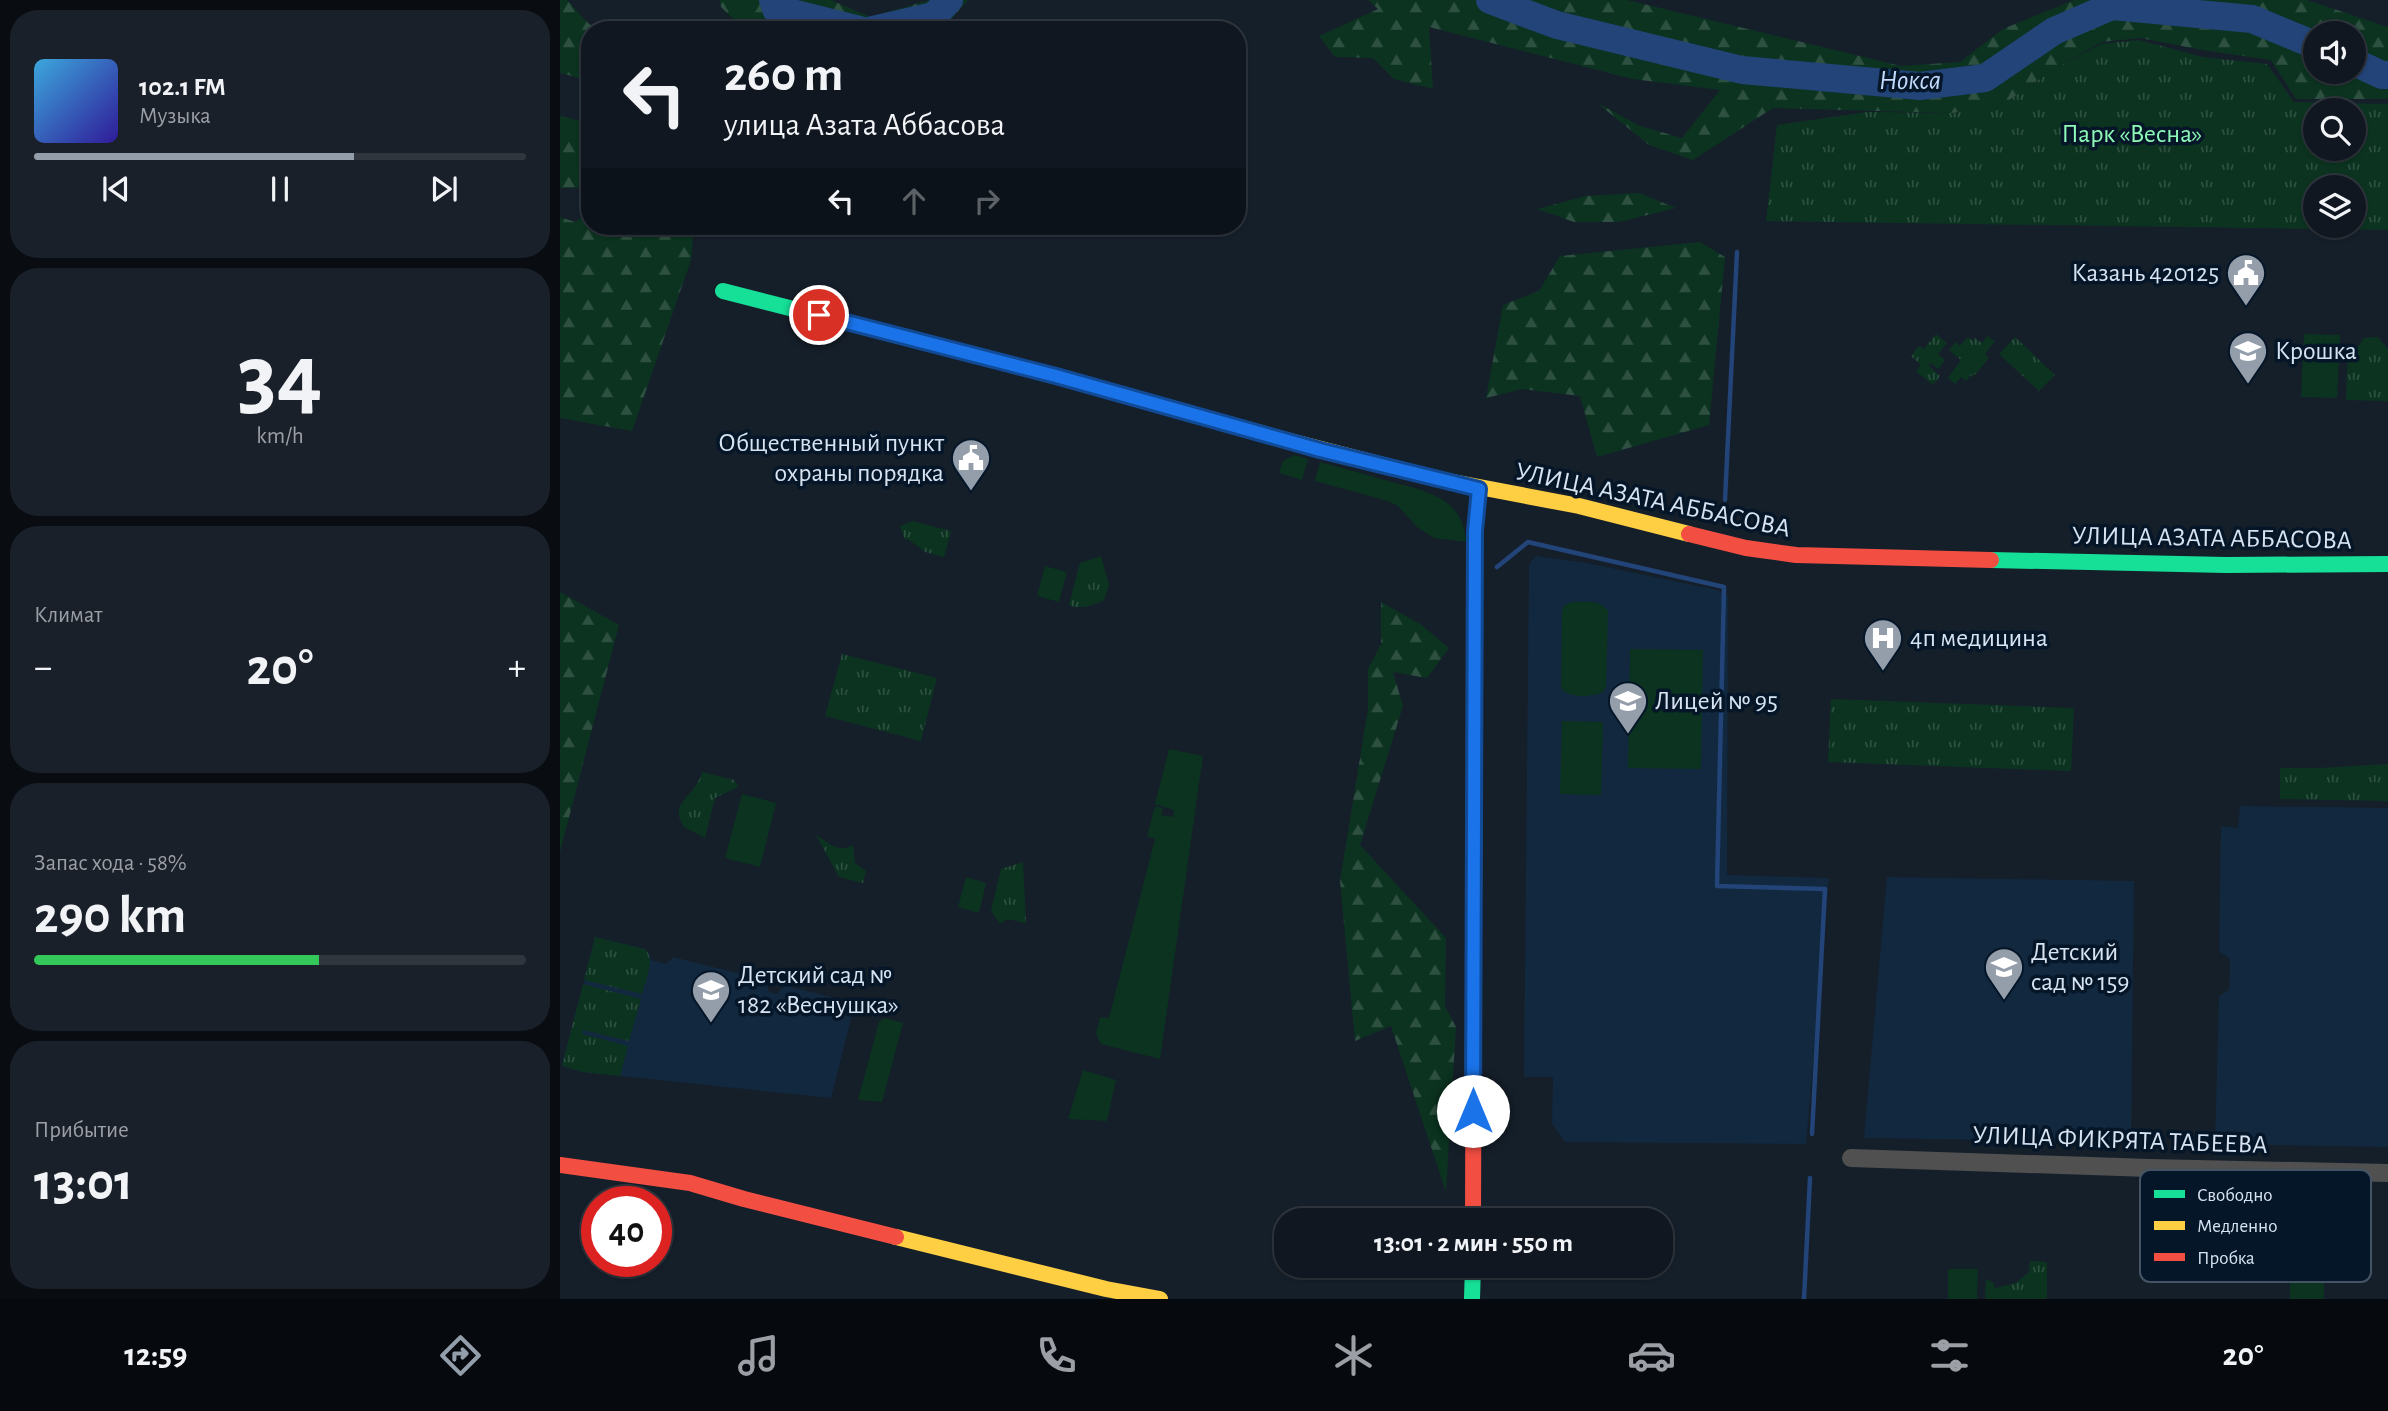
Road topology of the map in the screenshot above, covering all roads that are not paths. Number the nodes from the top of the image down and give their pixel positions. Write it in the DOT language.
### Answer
graph roads {
  1 [pos="723,291"];
  2 [pos="1479,489"];
  3 [pos="2388,564"];
  4 [pos="1851,1158"];
  5 [pos="560,1165"];
  6 [pos="2237,1170"];
  7 [pos="1473,1208"];
  8 [pos="1473,1278"];
  9 [pos="1160,1299"];
  10 [pos="1472,1299"];
  1 -- 2 [label="street, УЛИЦА АЗАТА АББАСОВА"];
  2 -- 3 [label="street, УЛИЦА АЗАТА АББАСОВА"];
  2 -- 7 [label="street"];
  4 -- 6 [label="street, УЛИЦА ФИКРЯТА ТАБЕЕВА"];
  5 -- 9 [label="street"];
  8 -- 10 [label="street"];
}
